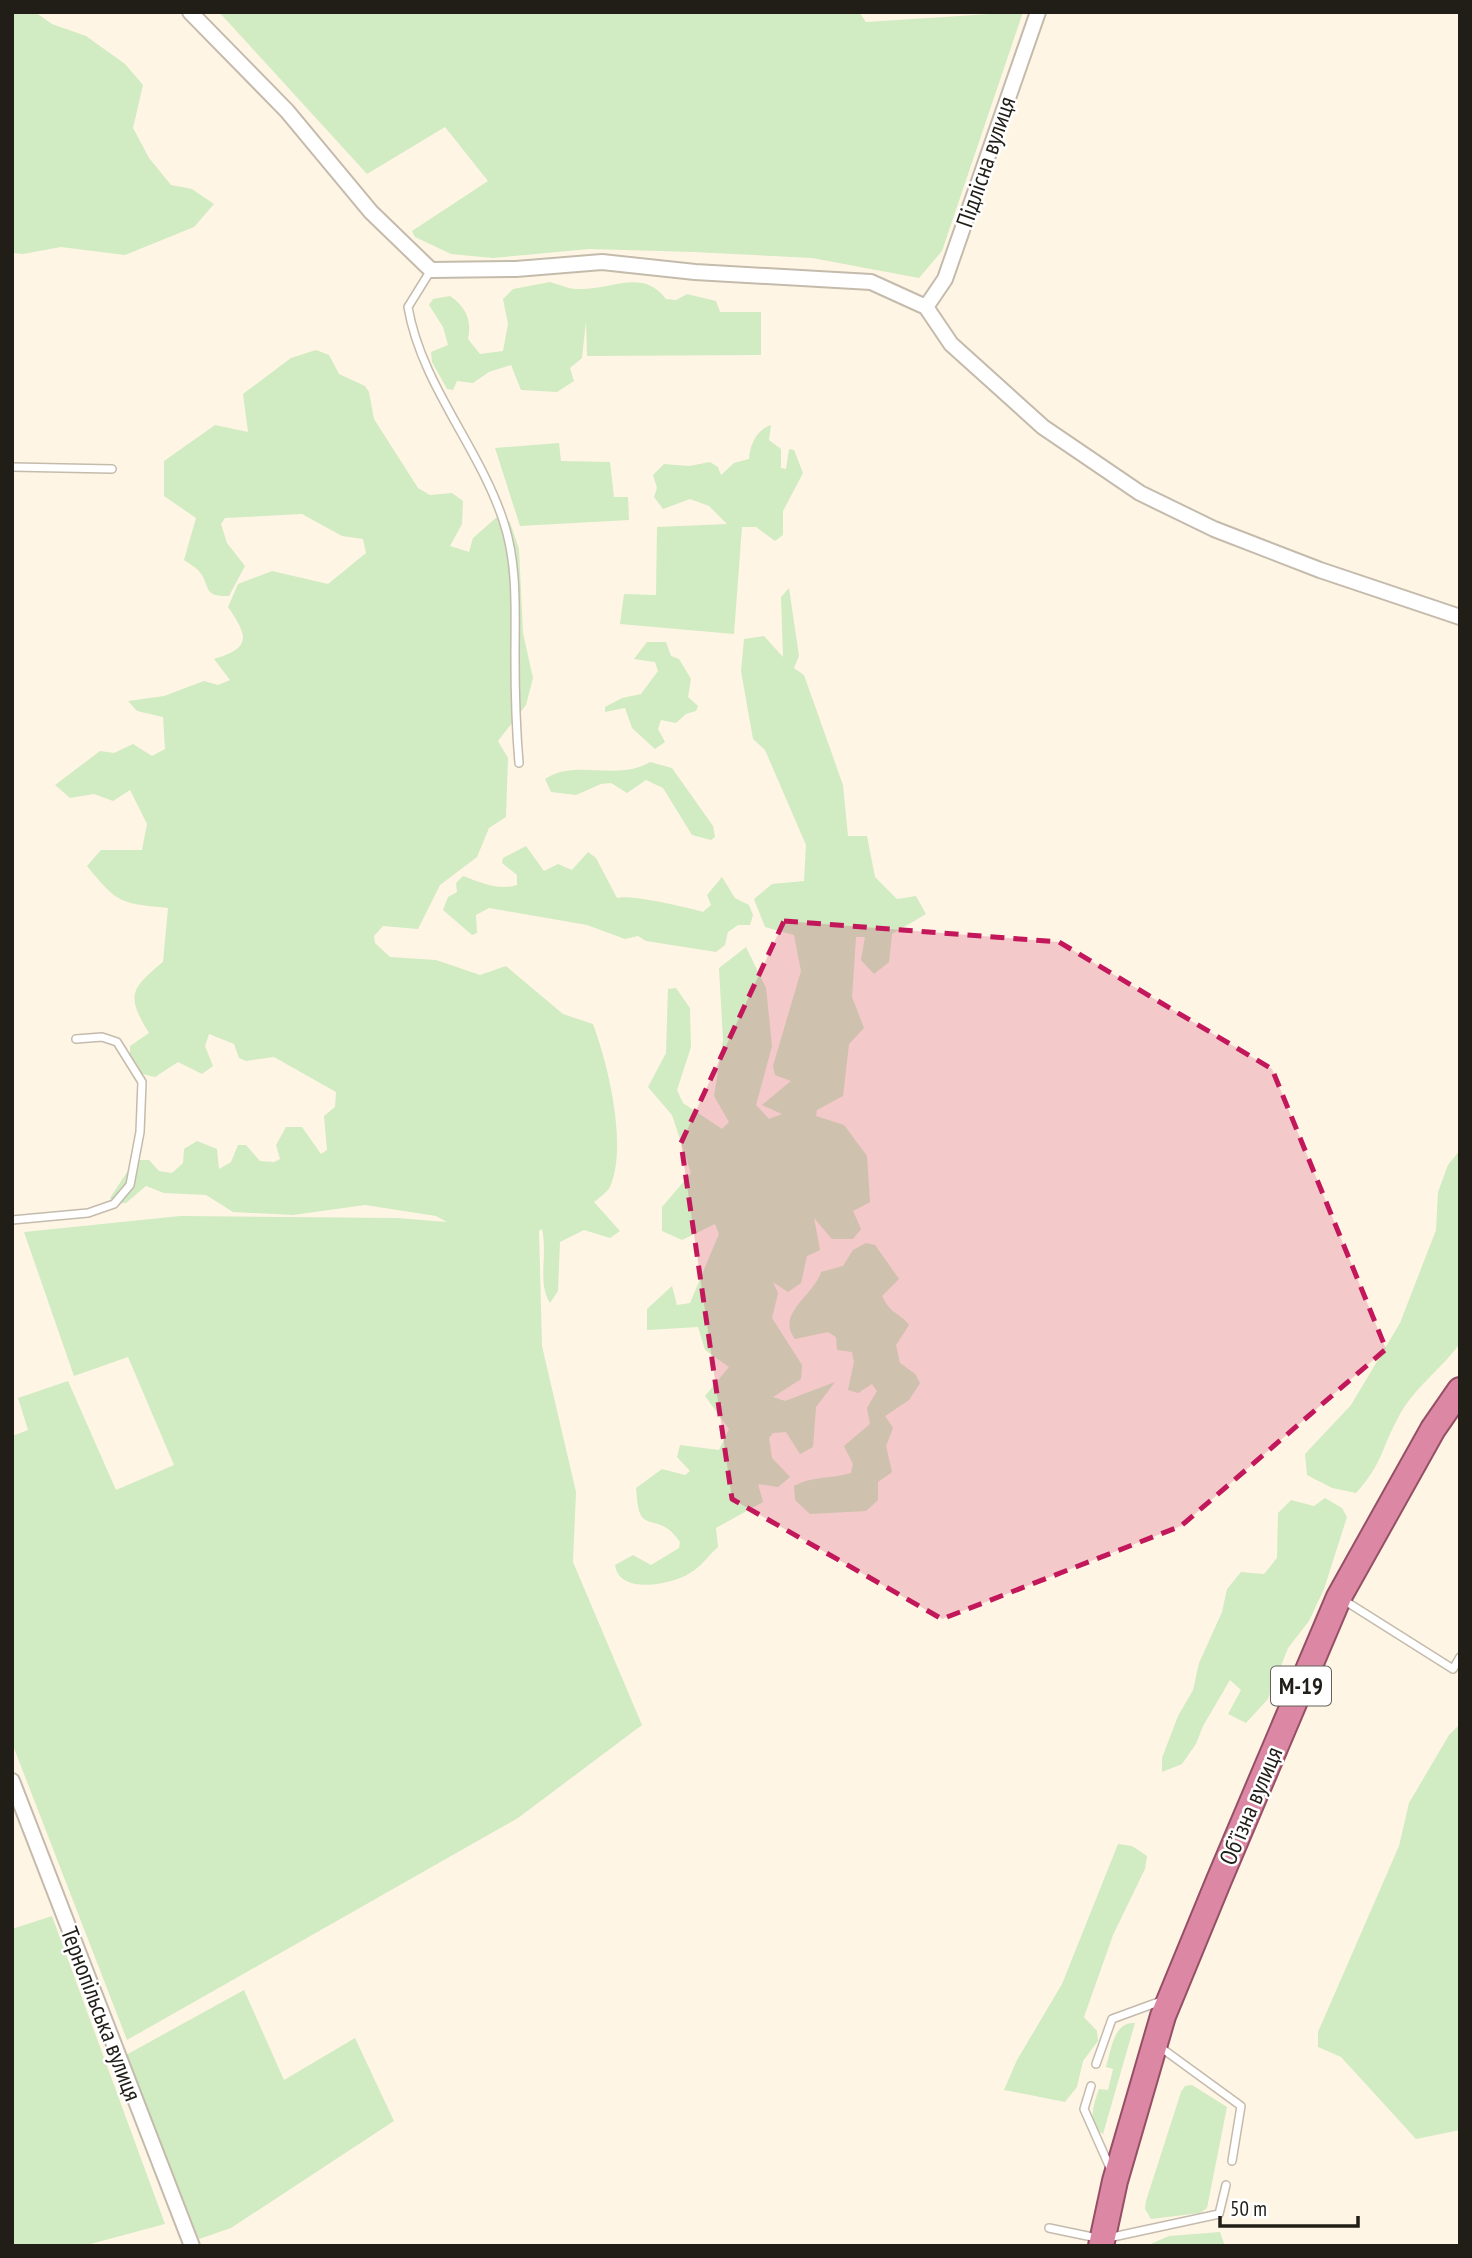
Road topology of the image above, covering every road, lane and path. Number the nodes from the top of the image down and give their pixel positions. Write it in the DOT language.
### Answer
graph roads {
  1 [pos="190,12"];
  2 [pos="1038,12"];
  3 [pos="431,270"];
  4 [pos="926,307"];
  5 [pos="12,467"];
  6 [pos="112,469"];
  7 [pos="1460,617"];
  8 [pos="519,763"];
  9 [pos="76,1039"];
  10 [pos="12,1220"];
  11 [pos="1460,1390"];
  12 [pos="1339,1597"];
  13 [pos="1460,1657"];
  14 [pos="12,1781"];
  15 [pos="1171,1997"];
  16 [pos="1155,2043"];
  17 [pos="1096,2064"];
  18 [pos="1091,2086"];
  19 [pos="1232,2161"];
  20 [pos="1115,2181"];
  21 [pos="1226,2185"];
  22 [pos="1049,2228"];
  23 [pos="1102,2242"];
  24 [pos="192,2246"];
  1 -- 3 [label="street"];
  2 -- 4 [label="street, Підлісна вулиця"];
  3 -- 4 [label="street"];
  3 -- 8 [label="lane"];
  4 -- 7 [label="street"];
  5 -- 6 [label="lane"];
  9 -- 10 [label="lane"];
  11 -- 12 [label="highway, Обʼїзна вулиця / М-19"];
  12 -- 13 [label="lane"];
  12 -- 15 [label="highway, Обʼїзна вулиця / М-19"];
  14 -- 24 [label="street, Тернопільська вулиця"];
  15 -- 16 [label="highway, Обʼїзна вулиця / М-19"];
  15 -- 17 [label="lane"];
  16 -- 19 [label="lane"];
  16 -- 20 [label="highway, Обʼїзна вулиця / М-19"];
  18 -- 20 [label="lane"];
  20 -- 23 [label="highway, Обʼїзна вулиця / М-19"];
  21 -- 23 [label="lane"];
  22 -- 23 [label="lane"];
}
